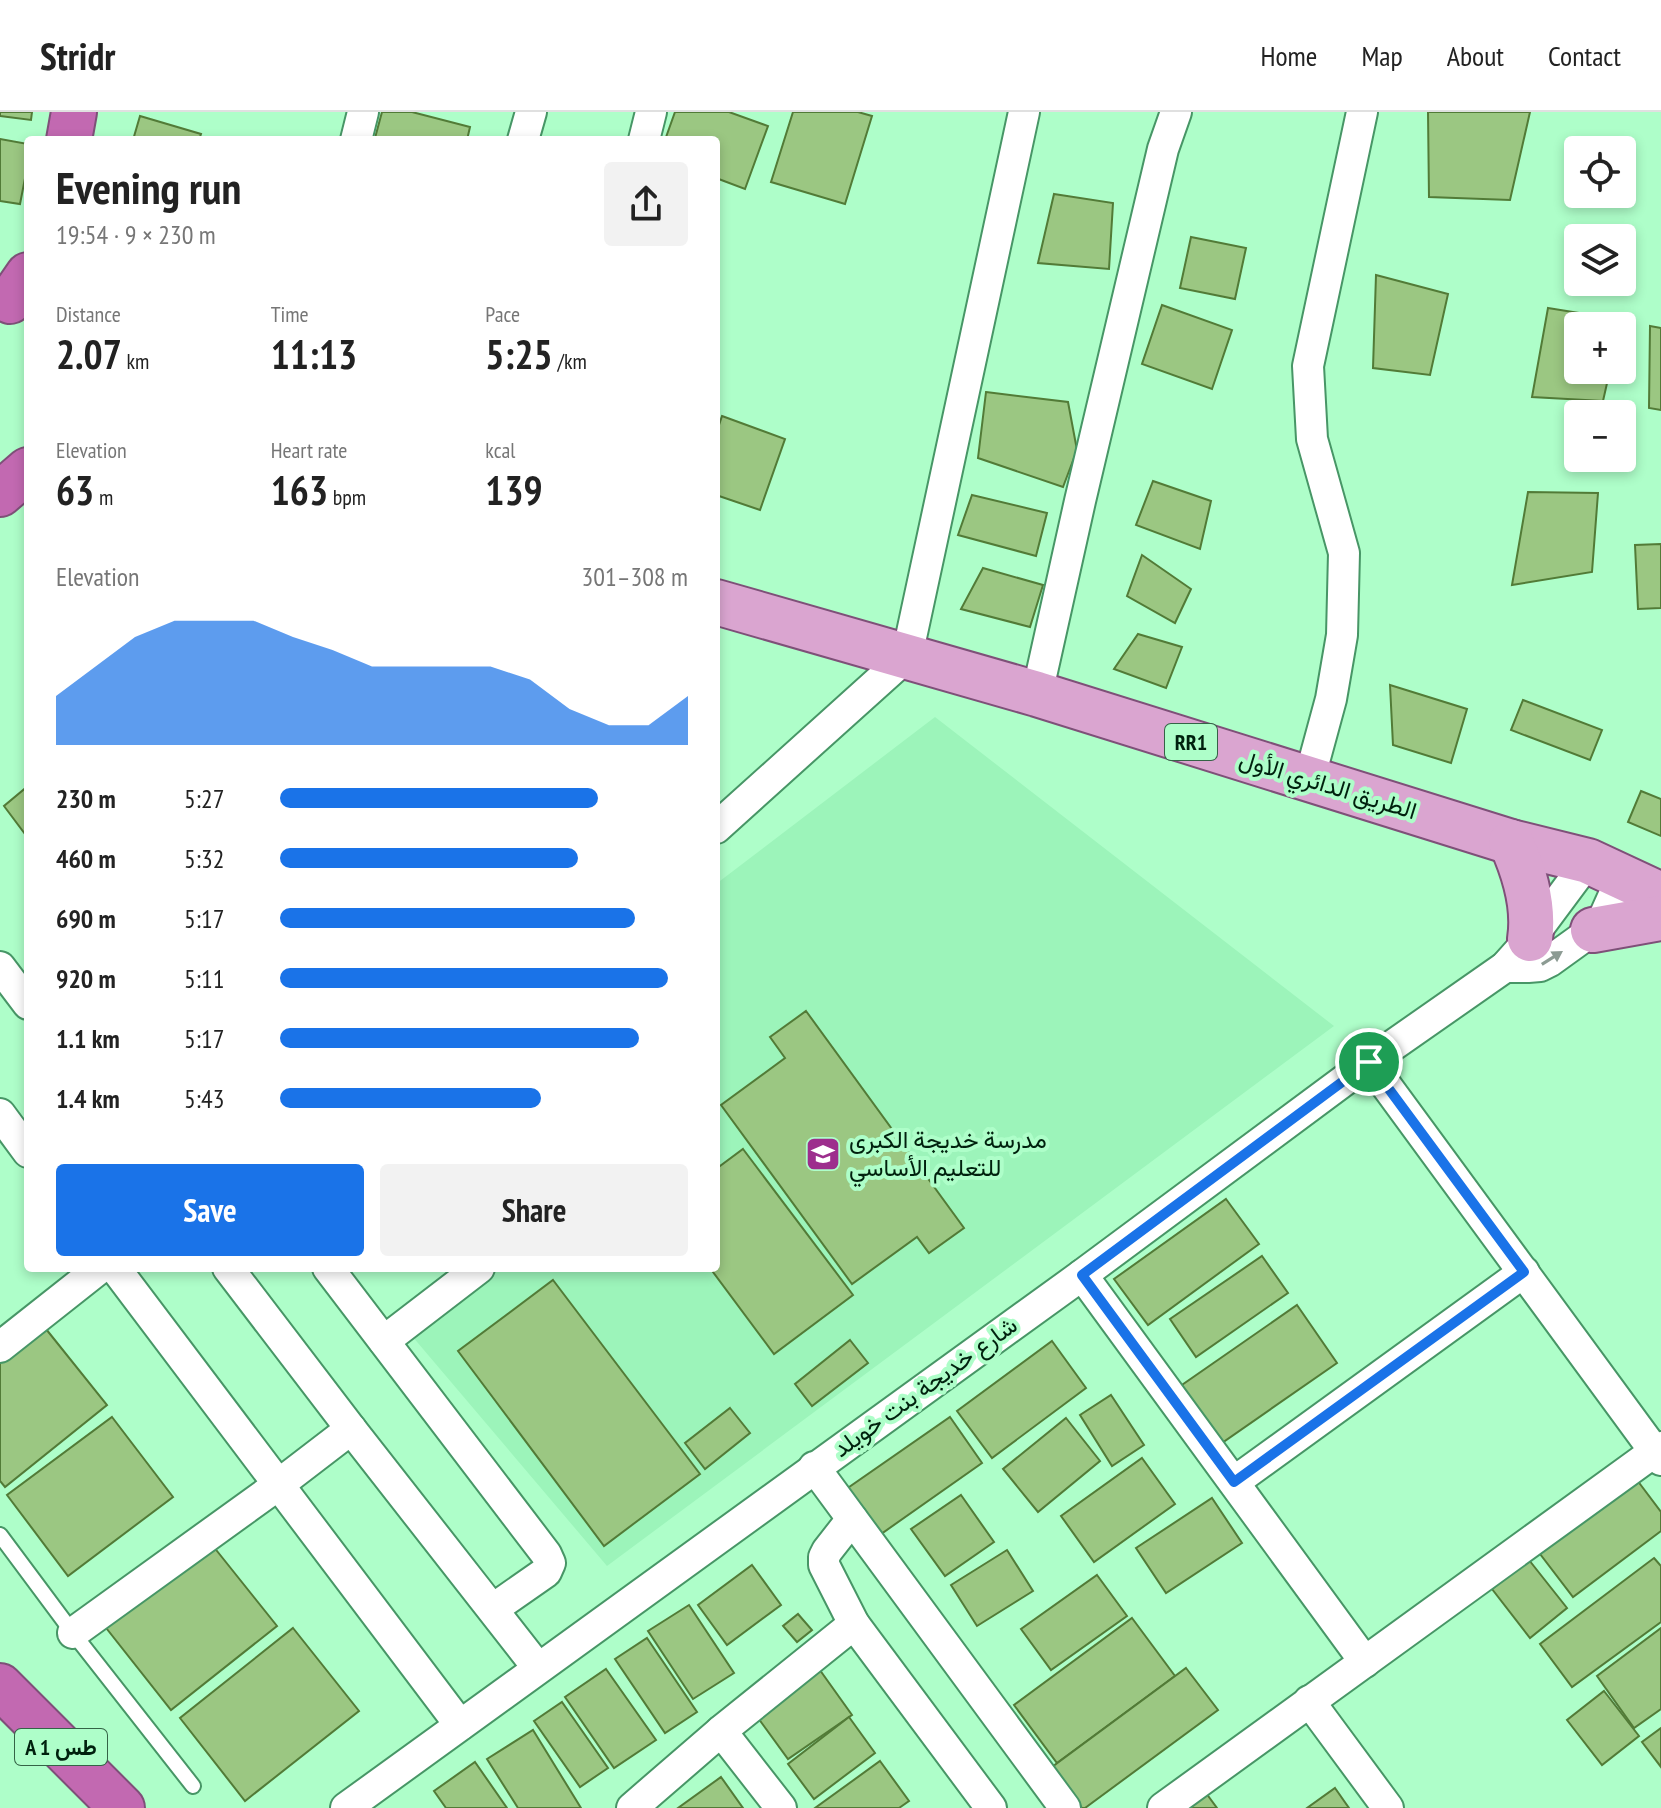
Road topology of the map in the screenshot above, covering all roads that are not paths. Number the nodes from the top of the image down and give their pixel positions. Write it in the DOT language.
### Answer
graph roads {
  1 [pos="74,112"];
  2 [pos="101,112"];
  3 [pos="363,112"];
  4 [pos="531,112"];
  5 [pos="651,112"];
  6 [pos="1024,112"];
  7 [pos="1176,112"];
  8 [pos="1362,112"];
  9 [pos="70,136"];
  10 [pos="97,136"];
  11 [pos="357,136"];
  12 [pos="524,136"];
  13 [pos="645,136"];
  14 [pos="0,445"];
  15 [pos="24,454"];
  16 [pos="24,473"];
  17 [pos="0,494"];
  18 [pos="720,603"];
  19 [pos="907,656"];
  20 [pos="1037,694"];
  21 [pos="1309,780"];
  22 [pos="720,824"];
  23 [pos="1511,842"];
  24 [pos="1625,878"];
  25 [pos="1661,918"];
  26 [pos="1593,930"];
  27 [pos="1517,953"];
  28 [pos="0,967"];
  29 [pos="24,999"];
  30 [pos="1369,1062"];
  31 [pos="0,1114"];
  32 [pos="24,1147"];
  33 [pos="95,1272"];
  34 [pos="118,1272"];
  35 [pos="231,1272"];
  36 [pos="331,1272"];
  37 [pos="474,1272"];
  38 [pos="1524,1272"];
  39 [pos="1082,1275"];
  40 [pos="384,1341"];
  41 [pos="0,1347"];
  42 [pos="351,1429"];
  43 [pos="1659,1453"];
  44 [pos="814,1467"];
  45 [pos="1234,1482"];
  46 [pos="278,1485"];
  47 [pos="852,1519"];
  48 [pos="0,1535"];
  49 [pos="493,1609"];
  50 [pos="854,1624"];
  51 [pos="73,1633"];
  52 [pos="1365,1662"];
  53 [pos="538,1668"];
  54 [pos="0,1686"];
  55 [pos="1309,1701"];
  56 [pos="460,1725"];
  57 [pos="721,1731"];
  58 [pos="193,1786"];
  59 [pos="122,1808"];
  60 [pos="346,1808"];
  61 [pos="632,1808"];
  62 [pos="781,1808"];
  63 [pos="991,1808"];
  64 [pos="1065,1808"];
  65 [pos="1163,1808"];
  66 [pos="1388,1808"];
  1 -- 9 [label="highway"];
  2 -- 10 [label="highway"];
  3 -- 11 [label="street"];
  4 -- 12 [label="street"];
  5 -- 13 [label="street"];
  6 -- 19 [label="street"];
  7 -- 20 [label="street"];
  8 -- 21 [label="street"];
  14 -- 15 [label="highway"];
  16 -- 17 [label="highway"];
  18 -- 19 [label="main road, الطريق الدائري الأول / RR1"];
  19 -- 20 [label="main road, الطريق الدائري الأول / RR1"];
  19 -- 22 [label="street"];
  20 -- 21 [label="main road, الطريق الدائري الأول / RR1"];
  21 -- 23 [label="main road, الطريق الدائري الأول / RR1"];
  23 -- 24 [label="main road, الطريق الدائري الأول / RR1"];
  23 -- 27 [label="main road"];
  24 -- 26 [label="street"];
  24 -- 27 [label="street"];
  25 -- 26 [label="main road"];
  27 -- 26 [label="street, one-way"];
  27 -- 30 [label="street, شارع خديجة بنت خويلد"];
  28 -- 29 [label="street"];
  30 -- 38 [label="street"];
  30 -- 39 [label="street, شارع خديجة بنت خويلد"];
  31 -- 32 [label="street"];
  33 -- 41 [label="street"];
  34 -- 46 [label="street"];
  35 -- 42 [label="street"];
  36 -- 40 [label="street"];
  37 -- 40 [label="street"];
  38 -- 43 [label="street"];
  38 -- 45 [label="street"];
  39 -- 44 [label="street, شارع خديجة بنت خويلد"];
  39 -- 45 [label="street"];
  40 -- 49 [label="street"];
  42 -- 46 [label="street"];
  42 -- 49 [label="street"];
  43 -- 52 [label="street"];
  44 -- 47 [label="street"];
  44 -- 53 [label="street, شارع خديجة بنت خويلد"];
  45 -- 52 [label="street"];
  46 -- 51 [label="street"];
  46 -- 56 [label="street"];
  47 -- 50 [label="street"];
  47 -- 64 [label="street"];
  48 -- 51 [label="lane"];
  49 -- 53 [label="street"];
  50 -- 57 [label="street"];
  50 -- 63 [label="street"];
  51 -- 58 [label="lane"];
  52 -- 55 [label="street"];
  53 -- 56 [label="street, شارع خديجة بنت خويلد"];
  54 -- 59 [label="highway, A 1 طس"];
  55 -- 65 [label="street"];
  55 -- 66 [label="street"];
  56 -- 60 [label="street, شارع خديجة بنت خويلد"];
  57 -- 61 [label="street"];
  57 -- 62 [label="street"];
}
